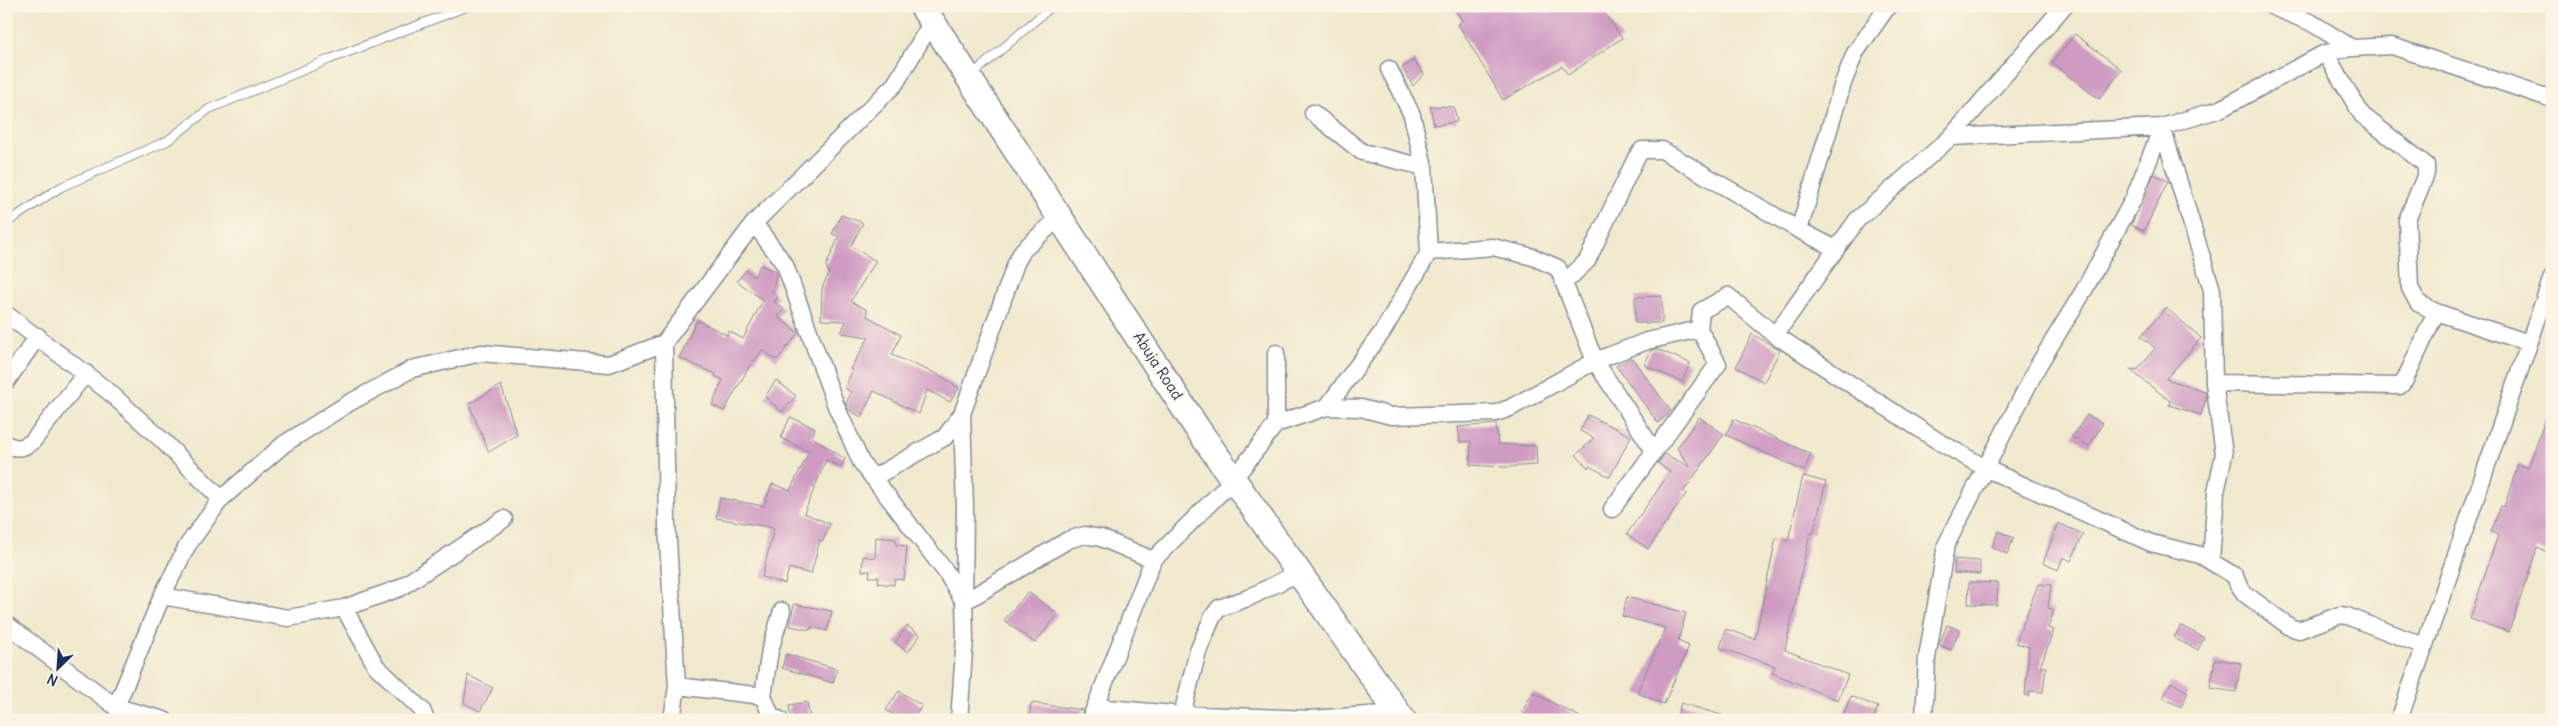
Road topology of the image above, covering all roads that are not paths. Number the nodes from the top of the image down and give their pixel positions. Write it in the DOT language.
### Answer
graph roads {
  1 [pos="468,6"];
  2 [pos="1052,6"];
  3 [pos="1888,6"];
  4 [pos="2064,6"];
  5 [pos="2271,6"];
  6 [pos="927,14"];
  7 [pos="2352,48"];
  8 [pos="2325,53"];
  9 [pos="1390,69"];
  10 [pos="969,78"];
  11 [pos="2552,99"];
  12 [pos="1313,113"];
  13 [pos="2162,127"];
  14 [pos="1951,137"];
  15 [pos="1424,166"];
  16 [pos="1060,217"];
  17 [pos="6,223"];
  18 [pos="754,223"];
  19 [pos="1799,230"];
  20 [pos="1836,249"];
  21 [pos="1429,252"];
  22 [pos="2552,277"];
  23 [pos="1565,282"];
  24 [pos="2436,312"];
  25 [pos="6,314"];
  26 [pos="1699,329"];
  27 [pos="38,336"];
  28 [pos="1775,336"];
  29 [pos="664,343"];
  30 [pos="2529,343"];
  31 [pos="1276,353"];
  32 [pos="1595,361"];
  33 [pos="86,373"];
  34 [pos="6,382"];
  35 [pos="2214,383"];
  36 [pos="1327,407"];
  37 [pos="962,414"];
  38 [pos="1276,424"];
  39 [pos="6,444"];
  40 [pos="1654,451"];
  41 [pos="1987,469"];
  42 [pos="873,478"];
  43 [pos="1233,480"];
  44 [pos="221,499"];
  45 [pos="1612,509"];
  46 [pos="504,519"];
  47 [pos="1153,560"];
  48 [pos="2211,561"];
  49 [pos="1298,573"];
  50 [pos="162,596"];
  51 [pos="964,602"];
  52 [pos="344,608"];
  53 [pos="782,610"];
  54 [pos="6,624"];
  55 [pos="2424,646"];
  56 [pos="677,686"];
  57 [pos="764,696"];
  58 [pos="1093,713"];
  59 [pos="119,714"];
  60 [pos="1182,714"];
  61 [pos="1401,717"];
  62 [pos="164,720"];
  63 [pos="426,720"];
  64 [pos="672,720"];
  65 [pos="780,720"];
  66 [pos="959,720"];
  67 [pos="1924,720"];
  68 [pos="2399,720"];
  1 -- 17 [label="lane"];
  2 -- 10 [label="lane"];
  3 -- 19 [label="street"];
  4 -- 14 [label="street"];
  5 -- 7 [label="street"];
  6 -- 10 [label="main road, Abuja Road"];
  6 -- 18 [label="street"];
  7 -- 8 [label="street"];
  7 -- 11 [label="street"];
  8 -- 13 [label="street"];
  8 -- 24 [label="street"];
  9 -- 15 [label="street"];
  10 -- 16 [label="main road, Abuja Road"];
  12 -- 15 [label="street"];
  13 -- 14 [label="street"];
  13 -- 35 [label="street"];
  13 -- 41 [label="street"];
  14 -- 20 [label="street"];
  15 -- 21 [label="street"];
  16 -- 37 [label="street"];
  16 -- 43 [label="main road, Abuja Road"];
  18 -- 29 [label="street"];
  18 -- 42 [label="street"];
  19 -- 20 [label="street"];
  19 -- 23 [label="street"];
  20 -- 28 [label="street"];
  21 -- 23 [label="street"];
  21 -- 36 [label="street"];
  22 -- 30 [label="street"];
  23 -- 32 [label="street"];
  24 -- 30 [label="street"];
  24 -- 35 [label="street"];
  25 -- 27 [label="street"];
  26 -- 28 [label="street"];
  26 -- 32 [label="street"];
  26 -- 40 [label="street"];
  27 -- 33 [label="street"];
  27 -- 34 [label="street"];
  28 -- 41 [label="street"];
  29 -- 44 [label="street"];
  29 -- 56 [label="street"];
  30 -- 55 [label="street"];
  31 -- 38 [label="street"];
  32 -- 36 [label="street"];
  32 -- 40 [label="street"];
  33 -- 39 [label="street"];
  33 -- 44 [label="street"];
  35 -- 48 [label="street"];
  36 -- 38 [label="street"];
  37 -- 42 [label="street"];
  37 -- 51 [label="street"];
  38 -- 43 [label="street"];
  40 -- 45 [label="street"];
  41 -- 48 [label="street"];
  41 -- 67 [label="street"];
  42 -- 51 [label="street"];
  43 -- 47 [label="street"];
  43 -- 49 [label="main road, Abuja Road"];
  44 -- 50 [label="street"];
  46 -- 52 [label="street"];
  47 -- 51 [label="street"];
  47 -- 58 [label="street"];
  48 -- 55 [label="street"];
  49 -- 60 [label="street"];
  49 -- 61 [label="main road, Abuja Road"];
  50 -- 52 [label="street"];
  50 -- 59 [label="street"];
  51 -- 66 [label="street"];
  52 -- 63 [label="street"];
  53 -- 57 [label="street"];
  54 -- 59 [label="street"];
  55 -- 68 [label="street"];
  56 -- 57 [label="street"];
  56 -- 64 [label="street"];
  57 -- 65 [label="street"];
  58 -- 60 [label="street"];
  59 -- 62 [label="street"];
  60 -- 61 [label="street"];
}
